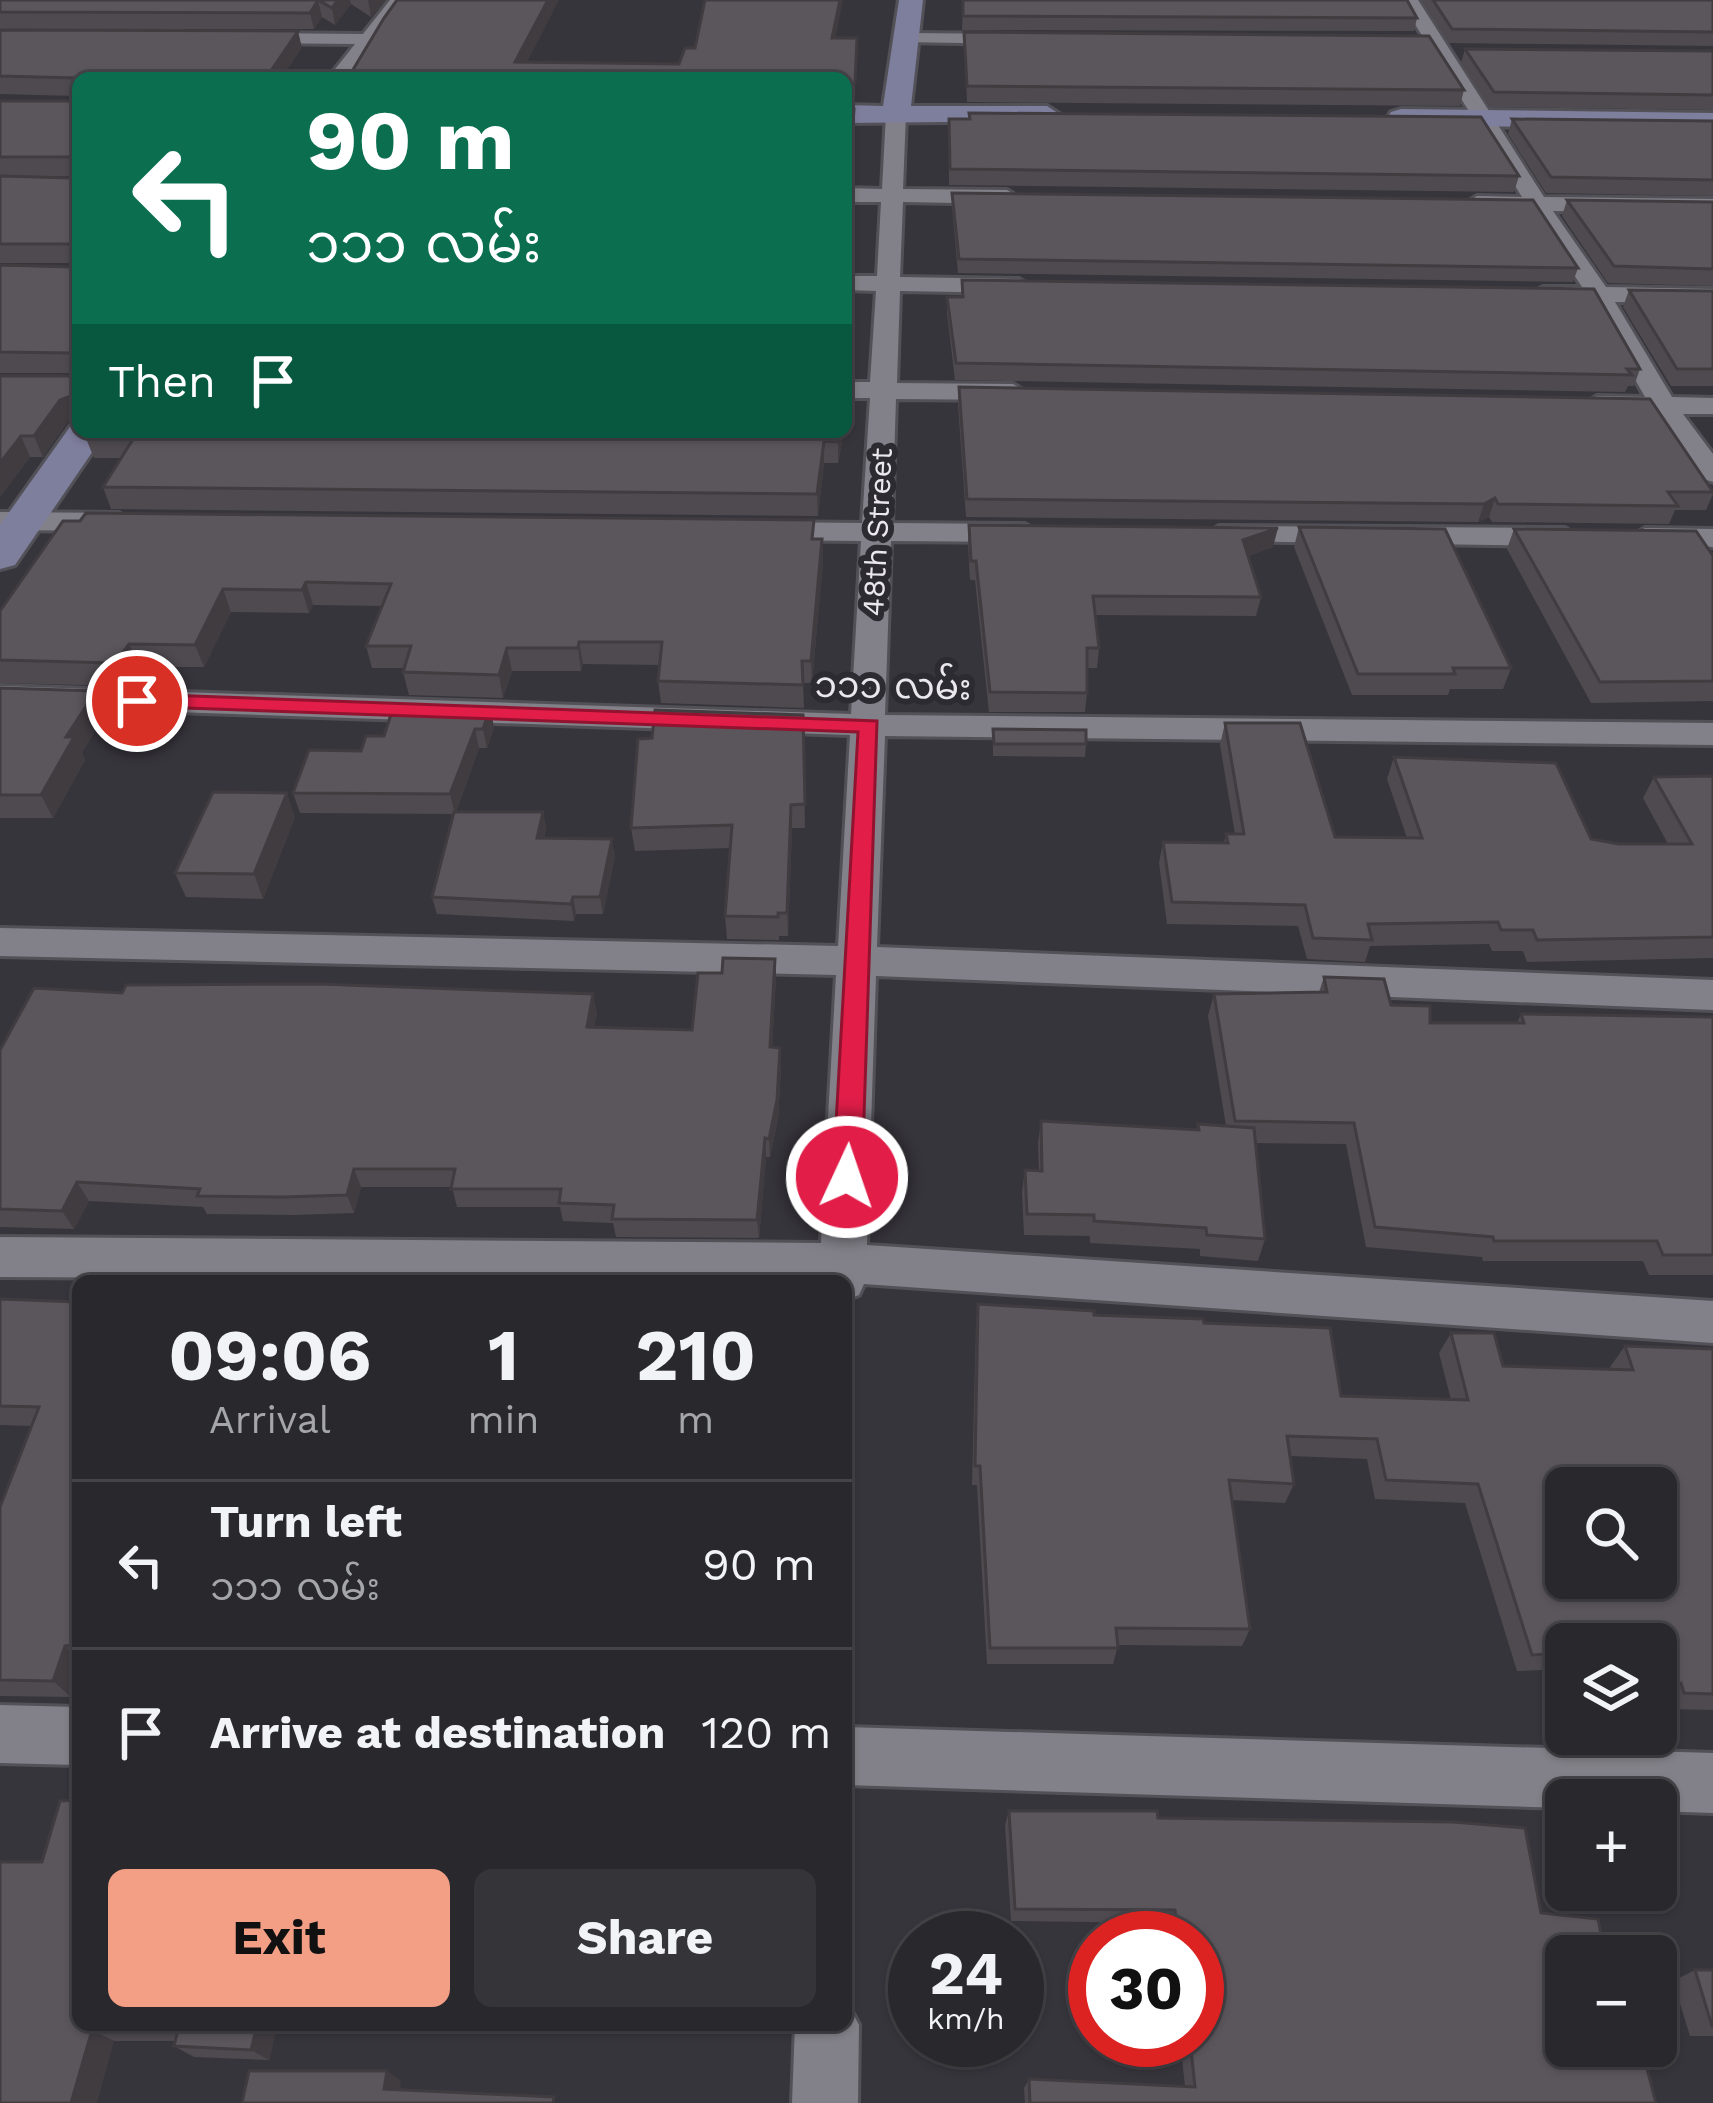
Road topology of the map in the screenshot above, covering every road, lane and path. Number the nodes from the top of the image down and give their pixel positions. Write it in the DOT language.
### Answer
graph roads {
  1 [pos="399,0"];
  2 [pos="911,0"];
  3 [pos="1409,0"];
  4 [pos="230,38"];
  5 [pos="908,38"];
  6 [pos="369,39"];
  7 [pos="1052,39"];
  8 [pos="1411,42"];
  9 [pos="1438,47"];
  10 [pos="1462,52"];
  11 [pos="343,72"];
  12 [pos="852,114"];
  13 [pos="896,114"];
  14 [pos="1083,116"];
  15 [pos="1364,118"];
  16 [pos="1480,119"];
  17 [pos="1713,122"];
  18 [pos="852,195"];
  19 [pos="892,196"];
  20 [pos="1036,198"];
  21 [pos="1443,202"];
  22 [pos="1539,204"];
  23 [pos="1713,206"];
  24 [pos="852,283"];
  25 [pos="890,284"];
  26 [pos="1055,286"];
  27 [pos="1528,294"];
  28 [pos="1599,295"];
  29 [pos="1713,296"];
  30 [pos="852,390"];
  31 [pos="884,390"];
  32 [pos="1049,393"];
  33 [pos="1568,403"];
  34 [pos="1663,405"];
  35 [pos="1713,406"];
  36 [pos="81,438"];
  37 [pos="1713,473"];
  38 [pos="12,521"];
  39 [pos="142,523"];
  40 [pos="733,530"];
  41 [pos="875,532"];
  42 [pos="1066,534"];
  43 [pos="1186,534"];
  44 [pos="1713,538"];
  45 [pos="0,556"];
  46 [pos="0,696"];
  47 [pos="869,725"];
  48 [pos="1713,734"];
  49 [pos="0,942"];
  50 [pos="860,961"];
  51 [pos="1713,995"];
  52 [pos="0,1257"];
  53 [pos="842,1272"];
  54 [pos="1713,1322"];
  55 [pos="0,1734"];
  56 [pos="72,1736"];
  57 [pos="852,1756"];
  58 [pos="1713,1784"];
  59 [pos="827,2031"];
  60 [pos="825,2103"];
  1 -- 6 [label="street"];
  2 -- 5 [label="main road, 48th Street"];
  3 -- 9 [label="street"];
  4 -- 6 [label="street"];
  5 -- 7 [label="street"];
  5 -- 13 [label="main road, 48th Street"];
  6 -- 11 [label="street"];
  8 -- 9 [label="street"];
  9 -- 10 [label="street"];
  9 -- 16 [label="street"];
  12 -- 13 [label="main road"];
  13 -- 14 [label="main road"];
  13 -- 19 [label="street, 48th Street"];
  15 -- 16 [label="main road"];
  16 -- 17 [label="main road"];
  16 -- 22 [label="street"];
  18 -- 19 [label="street"];
  19 -- 20 [label="street"];
  19 -- 25 [label="street, 48th Street"];
  21 -- 22 [label="street"];
  22 -- 23 [label="street"];
  22 -- 28 [label="street"];
  24 -- 25 [label="street"];
  25 -- 26 [label="street"];
  25 -- 31 [label="street, 48th Street"];
  27 -- 28 [label="street"];
  28 -- 29 [label="street"];
  28 -- 34 [label="street"];
  30 -- 31 [label="street"];
  31 -- 32 [label="street"];
  31 -- 41 [label="street, 48th Street"];
  33 -- 34 [label="street"];
  34 -- 35 [label="street"];
  34 -- 37 [label="street"];
  36 -- 38 [label="main road"];
  38 -- 39 [label="street"];
  38 -- 45 [label="main road"];
  40 -- 41 [label="street"];
  41 -- 42 [label="street"];
  41 -- 47 [label="street, 48th Street"];
  43 -- 44 [label="street"];
  46 -- 47 [label="street, ၁၁၁ လမ်း"];
  47 -- 48 [label="street, ၁၁၁ လမ်း"];
  47 -- 50 [label="street, 48th Street"];
  49 -- 50 [label="street"];
  50 -- 51 [label="street"];
  50 -- 53 [label="street, 48th Street"];
  52 -- 53 [label="street"];
  53 -- 54 [label="street"];
  55 -- 56 [label="street"];
  57 -- 58 [label="street"];
  59 -- 60 [label="street"];
}
